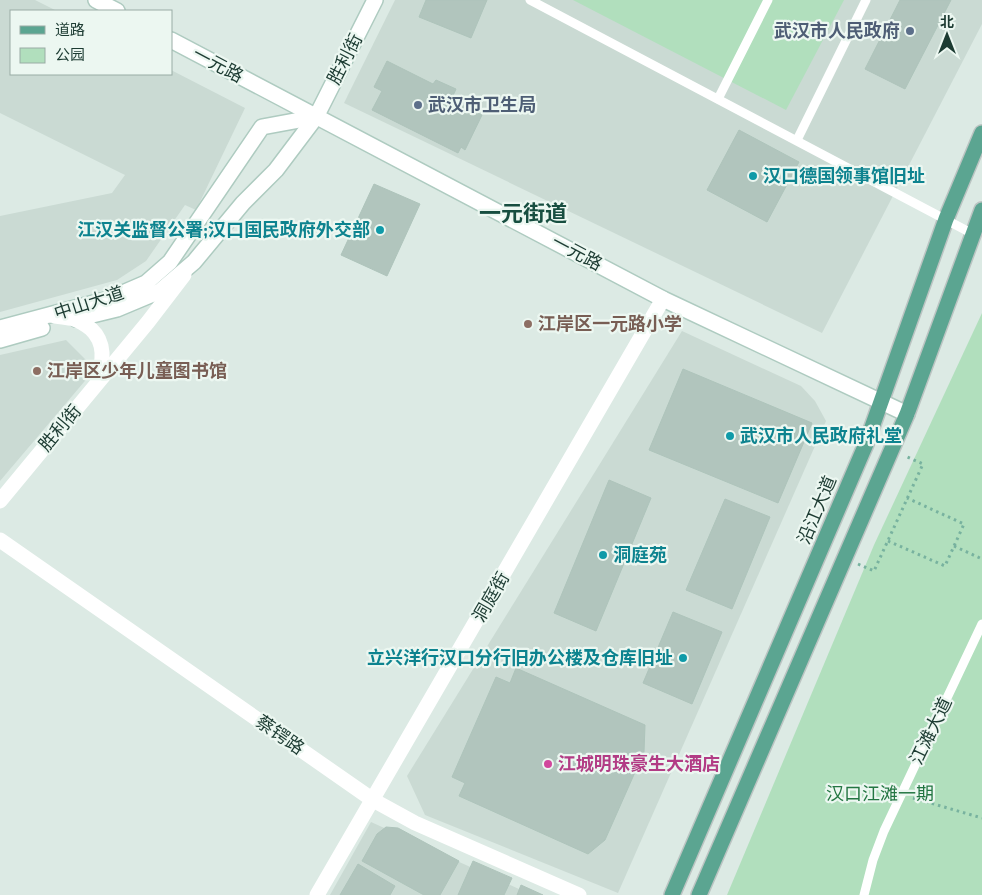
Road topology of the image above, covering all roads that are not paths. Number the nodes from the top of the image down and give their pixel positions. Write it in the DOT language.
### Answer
graph roads {
  1 [pos="96,0"];
  2 [pos="375,0"];
  3 [pos="530,0"];
  4 [pos="768,0"];
  5 [pos="866,0"];
  6 [pos="115,10"];
  7 [pos="172,41"];
  8 [pos="718,99"];
  9 [pos="316,117"];
  10 [pos="982,133"];
  11 [pos="797,140"];
  12 [pos="982,210"];
  13 [pos="946,219"];
  14 [pos="972,234"];
  15 [pos="194,262"];
  16 [pos="160,291"];
  17 [pos="663,299"];
  18 [pos="51,316"];
  19 [pos="75,319"];
  20 [pos="0,328"];
  21 [pos="0,340"];
  22 [pos="97,384"];
  23 [pos="880,402"];
  24 [pos="908,414"];
  25 [pos="0,501"];
  26 [pos="0,540"];
  27 [pos="982,624"];
  28 [pos="373,800"];
  29 [pos="317,895"];
  30 [pos="579,895"];
  31 [pos="672,895"];
  32 [pos="699,895"];
  33 [pos="864,895"];
  1 -- 6 [label="main road"];
  2 -- 9 [label="main road, 胜利街"];
  3 -- 8 [label="lane"];
  4 -- 8 [label="lane"];
  5 -- 11 [label="lane"];
  7 -- 9 [label="main road, 一元路"];
  8 -- 11 [label="lane"];
  9 -- 15 [label="main road, 胜利街"];
  9 -- 17 [label="main road, 一元路"];
  9 -- 18 [label="main road, 中山大道"];
  10 -- 13 [label="main road, 沿江大道"];
  11 -- 13 [label="lane"];
  12 -- 14 [label="main road"];
  13 -- 14 [label="lane"];
  13 -- 23 [label="main road, 沿江大道"];
  14 -- 24 [label="main road"];
  15 -- 16 [label="main road, 胜利街"];
  15 -- 22 [label="main road, 胜利街"];
  16 -- 19 [label="main road, 中山大道"];
  17 -- 23 [label="main road, 一元路"];
  17 -- 28 [label="main road, 洞庭街"];
  18 -- 19 [label="main road"];
  18 -- 20 [label="main road, 中山大道"];
  19 -- 21 [label="main road, 中山大道"];
  19 -- 22 [label="main road"];
  22 -- 25 [label="main road, 胜利街"];
  23 -- 24 [label="main road, 一元路"];
  23 -- 31 [label="main road, 沿江大道"];
  24 -- 32 [label="main road"];
  26 -- 28 [label="main road, 蔡锷路"];
  27 -- 33 [label="lane, 江滩大道"];
  28 -- 29 [label="main road, 洞庭街"];
  28 -- 30 [label="main road, 蔡锷路"];
}
